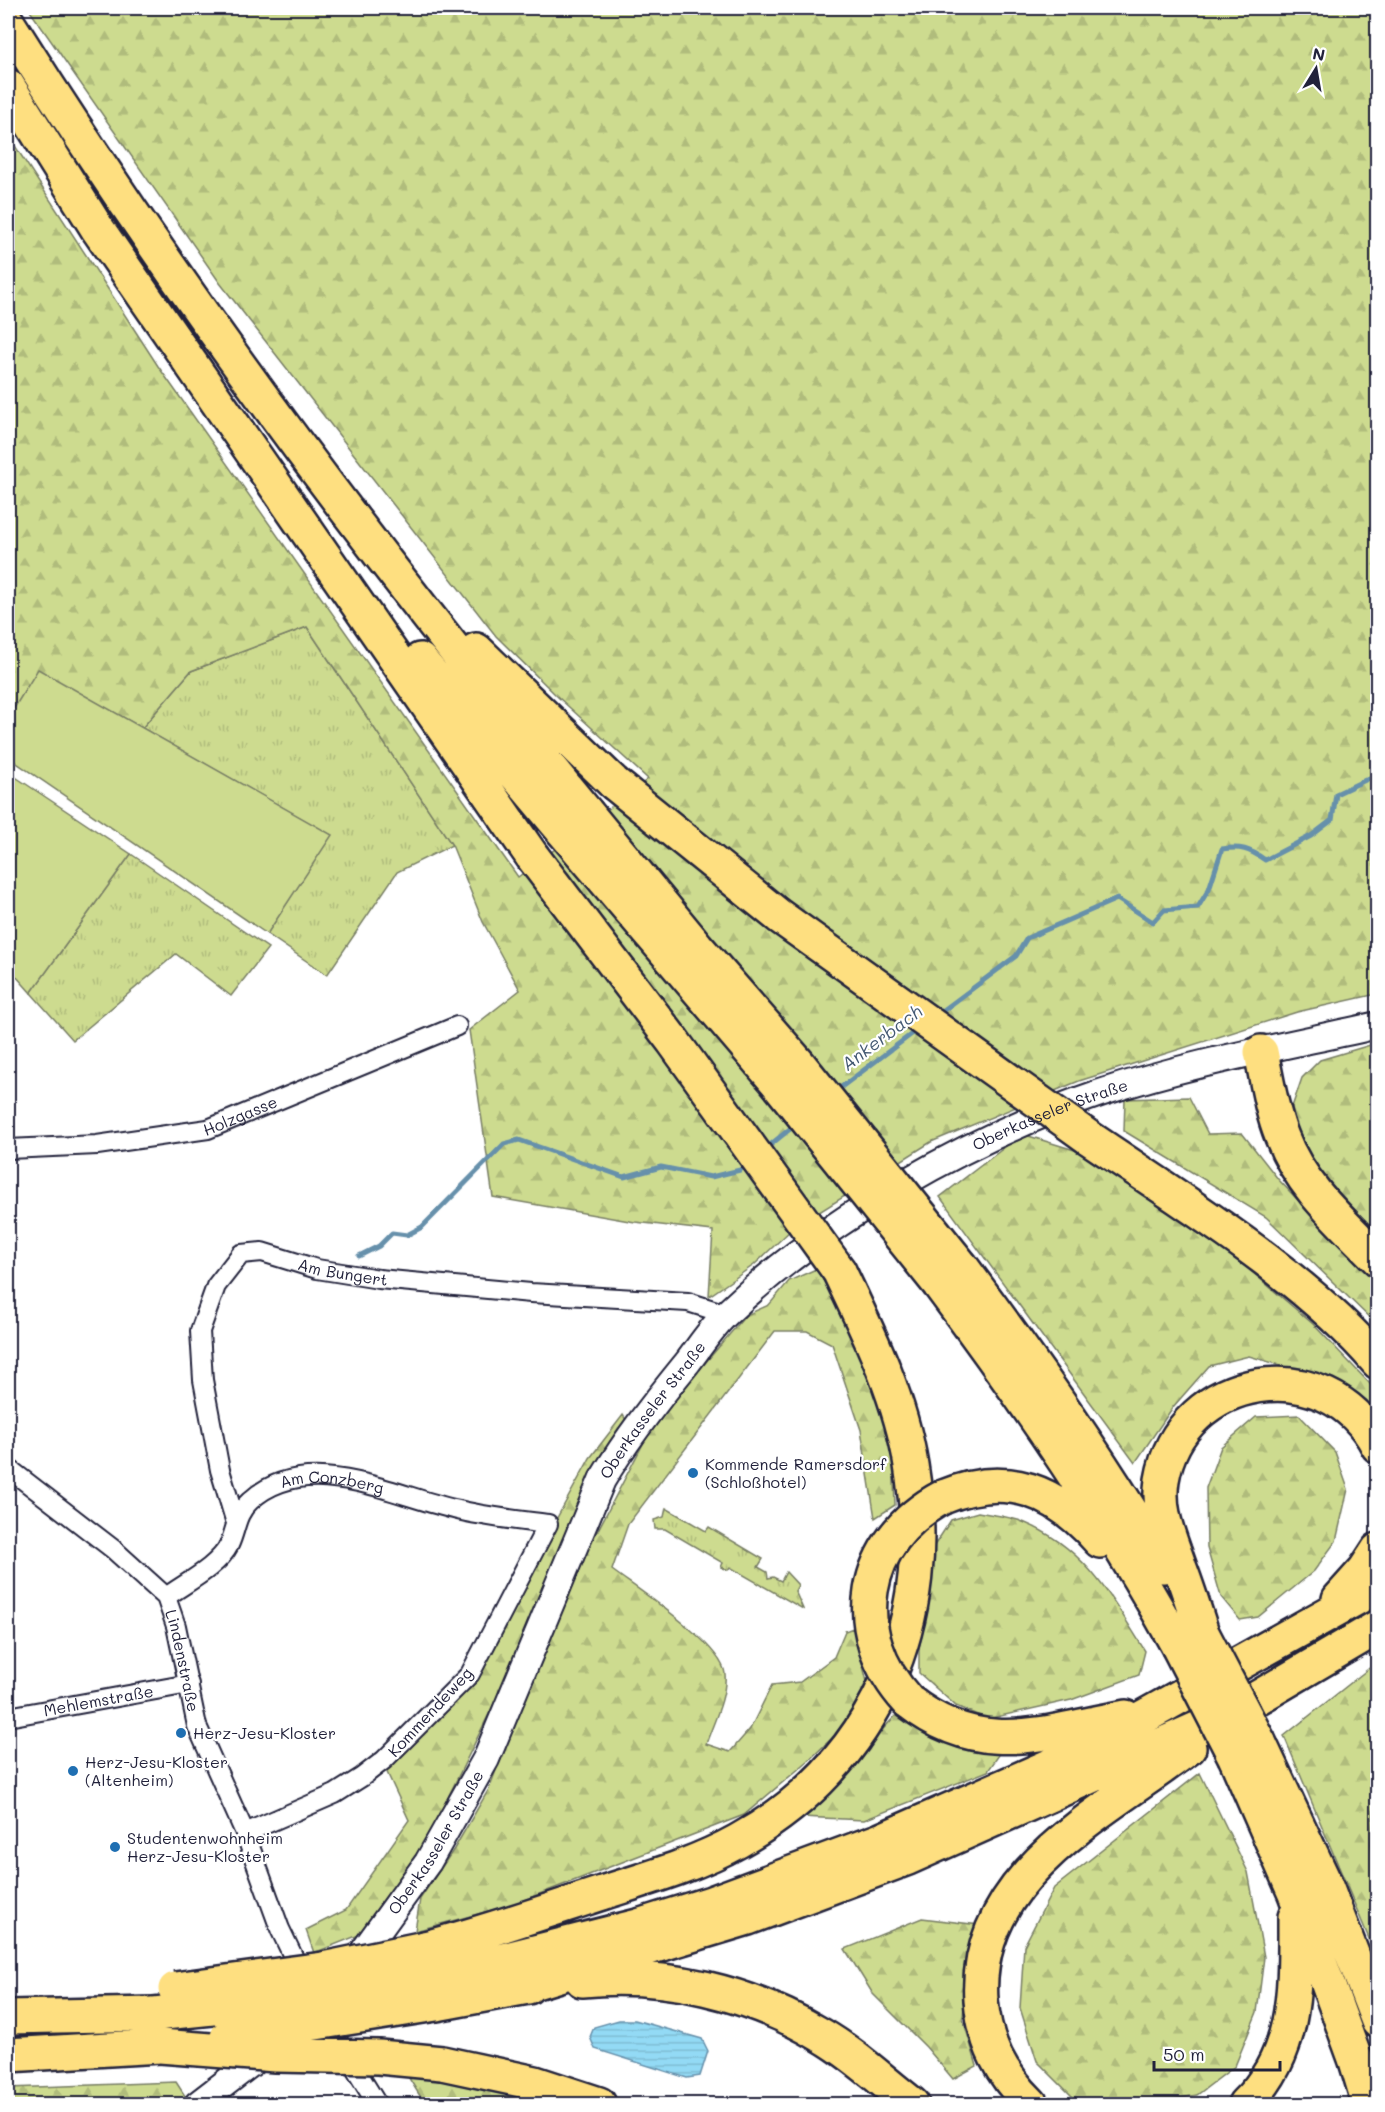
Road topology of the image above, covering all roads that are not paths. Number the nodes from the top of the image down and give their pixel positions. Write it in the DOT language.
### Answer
graph roads {
  1 [pos="8,23"];
  2 [pos="8,86"];
  3 [pos="295,511"];
  4 [pos="374,546"];
  5 [pos="574,821"];
  6 [pos="1377,1025"];
  7 [pos="457,1026"];
  8 [pos="1261,1052"];
  9 [pos="8,1149"];
  10 [pos="1377,1259"];
  11 [pos="950,1276"];
  12 [pos="726,1314"];
  13 [pos="1377,1362"];
  14 [pos="1377,1446"];
  15 [pos="8,1467"];
  16 [pos="235,1520"];
  17 [pos="548,1524"];
  18 [pos="1377,1550"];
  19 [pos="1377,1586"];
  20 [pos="166,1597"];
  21 [pos="1155,1605"];
  22 [pos="1314,1623"];
  23 [pos="1377,1628"];
  24 [pos="1190,1639"];
  25 [pos="189,1684"];
  26 [pos="1157,1711"];
  27 [pos="1230,1714"];
  28 [pos="8,1717"];
  29 [pos="245,1833"];
  30 [pos="1309,1888"];
  31 [pos="430,1977"];
  32 [pos="506,1991"];
  33 [pos="8,2001"];
  34 [pos="152,2003"];
  35 [pos="319,2010"];
  36 [pos="8,2017"];
  37 [pos="1377,2021"];
  38 [pos="160,2046"];
  39 [pos="8,2055"];
  40 [pos="1367,2068"];
  41 [pos="198,2104"];
  42 [pos="377,2104"];
  43 [pos="599,2104"];
  44 [pos="912,2104"];
  45 [pos="1031,2104"];
  46 [pos="1245,2104"];
  47 [pos="1346,2104"];
  48 [pos="1369,2104"];
  1 -- 4 [label="highway"];
  2 -- 3 [label="highway"];
  3 -- 5 [label="highway"];
  3 -- 31 [label="highway, bridge"];
  4 -- 5 [label="highway"];
  4 -- 13 [label="highway, bridge"];
  5 -- 11 [label="highway, bridge"];
  6 -- 8 [label="street, Oberkasseler Straße"];
  7 -- 9 [label="street, Holzgasse"];
  8 -- 10 [label="highway"];
  8 -- 12 [label="street, Oberkasseler Straße"];
  11 -- 21 [label="highway"];
  11 -- 24 [label="highway"];
  12 -- 16 [label="street, Am Bungert"];
  12 -- 35 [label="street, Oberkasseler Straße"];
  14 -- 24 [label="highway"];
  15 -- 20 [label="street, Lindenstraße"];
  16 -- 17 [label="street, Am Conzberg"];
  16 -- 20 [label="street, Am Conzberg"];
  17 -- 29 [label="street, Kommendeweg"];
  18 -- 22 [label="highway"];
  19 -- 22 [label="highway"];
  20 -- 25 [label="street, Lindenstraße"];
  21 -- 24 [label="highway"];
  21 -- 26 [label="highway, bridge"];
  22 -- 26 [label="highway"];
  23 -- 27 [label="highway"];
  24 -- 30 [label="highway, bridge"];
  25 -- 28 [label="street, Mehlemstraße"];
  25 -- 29 [label="street, Lindenstraße"];
  26 -- 31 [label="highway"];
  27 -- 32 [label="highway"];
  27 -- 45 [label="highway"];
  29 -- 35 [label="street, Lindenstraße"];
  30 -- 37 [label="highway"];
  30 -- 40 [label="highway"];
  30 -- 46 [label="highway"];
  31 -- 32 [label="highway"];
  31 -- 34 [label="highway, bridge"];
  31 -- 38 [label="highway, bridge"];
  32 -- 44 [label="highway"];
  33 -- 34 [label="highway"];
  34 -- 36 [label="highway"];
  35 -- 41 [label="street, Oberkasseler Straße"];
  35 -- 42 [label="street, Lindenstraße"];
  38 -- 39 [label="highway"];
  38 -- 43 [label="highway, bridge"];
  40 -- 47 [label="highway"];
  40 -- 48 [label="highway, bridge"];
}
